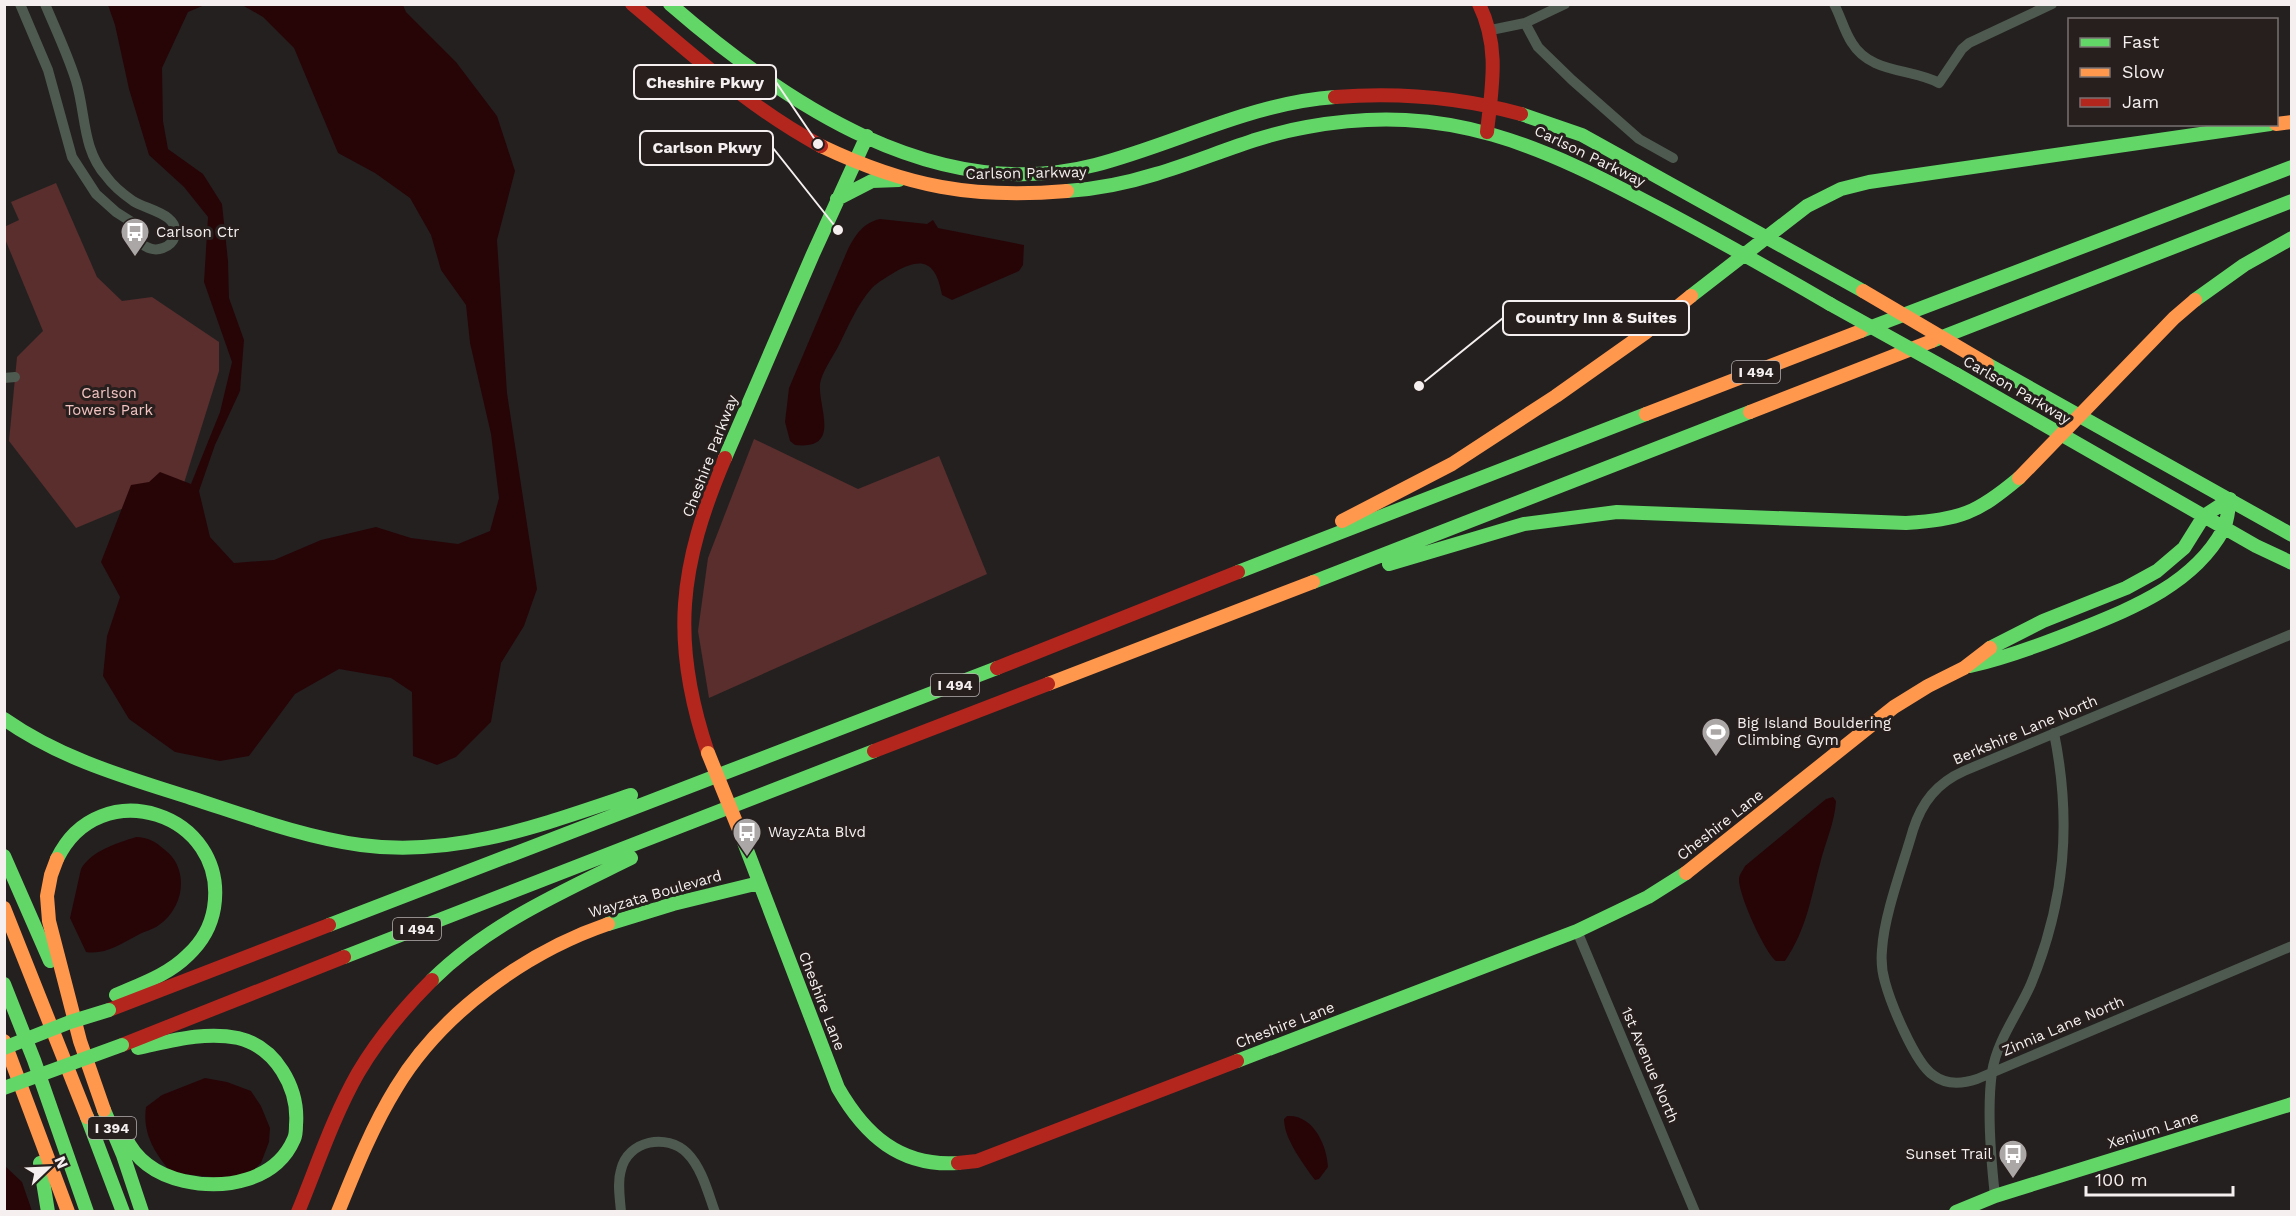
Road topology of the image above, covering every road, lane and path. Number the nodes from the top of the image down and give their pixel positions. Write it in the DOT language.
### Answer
graph roads {
  1 [pos="20,4"];
  2 [pos="45,4"];
  3 [pos="632,4"];
  4 [pos="670,4"];
  5 [pos="1479,4"];
  6 [pos="1565,4"];
  7 [pos="1834,4"];
  8 [pos="2052,4"];
  9 [pos="1525,22"];
  10 [pos="1491,30"];
  11 [pos="1490,106"];
  12 [pos="2256,126"];
  13 [pos="1487,132"];
  14 [pos="867,136"];
  15 [pos="1673,158"];
  16 [pos="856,160"];
  17 [pos="2292,167"];
  18 [pos="908,179"];
  19 [pos="837,199"];
  20 [pos="2292,201"];
  21 [pos="147,209"];
  22 [pos="138,226"];
  23 [pos="1766,236"];
  24 [pos="2292,238"];
  25 [pos="1743,254"];
  26 [pos="2079,416"];
  27 [pos="2060,434"];
  28 [pos="2230,499"];
  29 [pos="2204,516"];
  30 [pos="2224,528"];
  31 [pos="2292,535"];
  32 [pos="2292,563"];
  33 [pos="1222,578"];
  34 [pos="1241,611"];
  35 [pos="2292,634"];
  36 [pos="1964,668"];
  37 [pos="4,719"];
  38 [pos="2054,733"];
  39 [pos="687,786"];
  40 [pos="713,815"];
  41 [pos="742,837"];
  42 [pos="4,856"];
  43 [pos="759,883"];
  44 [pos="4,908"];
  45 [pos="1577,931"];
  46 [pos="2292,946"];
  47 [pos="4,984"];
  48 [pos="1888,991"];
  49 [pos="107,1005"];
  50 [pos="71,1017"];
  51 [pos="7,1045"];
  52 [pos="123,1047"];
  53 [pos="83,1052"];
  54 [pos="1992,1072"];
  55 [pos="4,1090"];
  56 [pos="2292,1104"];
  57 [pos="35,1122"];
  58 [pos="257,1191"];
  59 [pos="174,1192"];
  60 [pos="1995,1196"];
  61 [pos="48,1212"];
  62 [pos="68,1212"];
  63 [pos="87,1212"];
  64 [pos="123,1212"];
  65 [pos="142,1212"];
  66 [pos="298,1212"];
  67 [pos="339,1212"];
  68 [pos="621,1212"];
  69 [pos="715,1212"];
  70 [pos="1695,1212"];
  71 [pos="1956,1212"];
  72 [pos="1997,1212"];
  1 -- 22 [label="street"];
  2 -- 21 [label="street"];
  3 -- 16 [label="main road, Carlson Parkway"];
  4 -- 14 [label="main road, Carlson Parkway"];
  5 -- 10 [label="main road"];
  6 -- 9 [label="street"];
  7 -- 8 [label="street"];
  9 -- 10 [label="street"];
  9 -- 15 [label="street"];
  10 -- 11 [label="main road"];
  11 -- 13 [label="main road"];
  11 -- 14 [label="main road, Carlson Parkway"];
  11 -- 23 [label="main road, Carlson Parkway"];
  12 -- 23 [label="main road"];
  13 -- 18 [label="main road, Carlson Parkway"];
  13 -- 25 [label="main road, Carlson Parkway"];
  14 -- 16 [label="main road, Cheshire Parkway"];
  16 -- 18 [label="main road, Carlson Parkway"];
  16 -- 19 [label="main road, Cheshire Parkway"];
  17 -- 33 [label="main road, I 494"];
  18 -- 19 [label="main road"];
  19 -- 41 [label="main road, Cheshire Parkway, bridge"];
  20 -- 34 [label="main road, I 494"];
  21 -- 22 [label="street"];
  21 -- 22 [label="street"];
  23 -- 25 [label="main road"];
  23 -- 26 [label="main road, Carlson Parkway, bridge"];
  24 -- 26 [label="main road"];
  25 -- 27 [label="main road, Carlson Parkway, bridge"];
  25 -- 33 [label="main road"];
  26 -- 27 [label="main road"];
  26 -- 28 [label="main road, Carlson Parkway"];
  27 -- 29 [label="main road, Carlson Parkway"];
  27 -- 34 [label="main road"];
  28 -- 29 [label="main road, Cheshire Lane"];
  28 -- 30 [label="main road, Cheshire Lane"];
  28 -- 31 [label="main road, Carlson Parkway"];
  29 -- 30 [label="main road, Carlson Parkway"];
  29 -- 36 [label="main road, Cheshire Lane"];
  30 -- 32 [label="main road, Carlson Parkway"];
  30 -- 36 [label="main road, Cheshire Lane"];
  33 -- 39 [label="main road, I 494"];
  34 -- 40 [label="main road, I 494"];
  35 -- 38 [label="street, Berkshire Lane North"];
  36 -- 45 [label="main road, Cheshire Lane"];
  37 -- 39 [label="main road"];
  38 -- 48 [label="street, Berkshire Lane North"];
  38 -- 54 [label="street"];
  39 -- 49 [label="main road, I 494"];
  40 -- 52 [label="main road, I 494"];
  40 -- 66 [label="main road"];
  41 -- 43 [label="main road, Cheshire Lane"];
  42 -- 50 [label="main road"];
  43 -- 45 [label="main road, Cheshire Lane"];
  43 -- 67 [label="main road, Wayzata Boulevard"];
  44 -- 64 [label="main road"];
  45 -- 70 [label="street, 1st Avenue North"];
  46 -- 54 [label="street, Zinnia Lane North"];
  47 -- 63 [label="main road"];
  48 -- 54 [label="street, Zinnia Lane North"];
  49 -- 50 [label="main road, bridge"];
  49 -- 50 [label="main road"];
  50 -- 51 [label="main road, bridge"];
  50 -- 53 [label="main road, I 394"];
  51 -- 57 [label="main road"];
  52 -- 53 [label="main road, bridge"];
  52 -- 58 [label="main road"];
  53 -- 55 [label="main road, bridge"];
  53 -- 59 [label="main road"];
  53 -- 65 [label="main road, I 394"];
  54 -- 60 [label="street"];
  56 -- 60 [label="main road, Xenium Lane"];
  57 -- 61 [label="main road"];
  57 -- 62 [label="main road"];
  60 -- 71 [label="main road, Xenium Lane"];
  60 -- 72 [label="main road"];
  68 -- 69 [label="street"];
}
